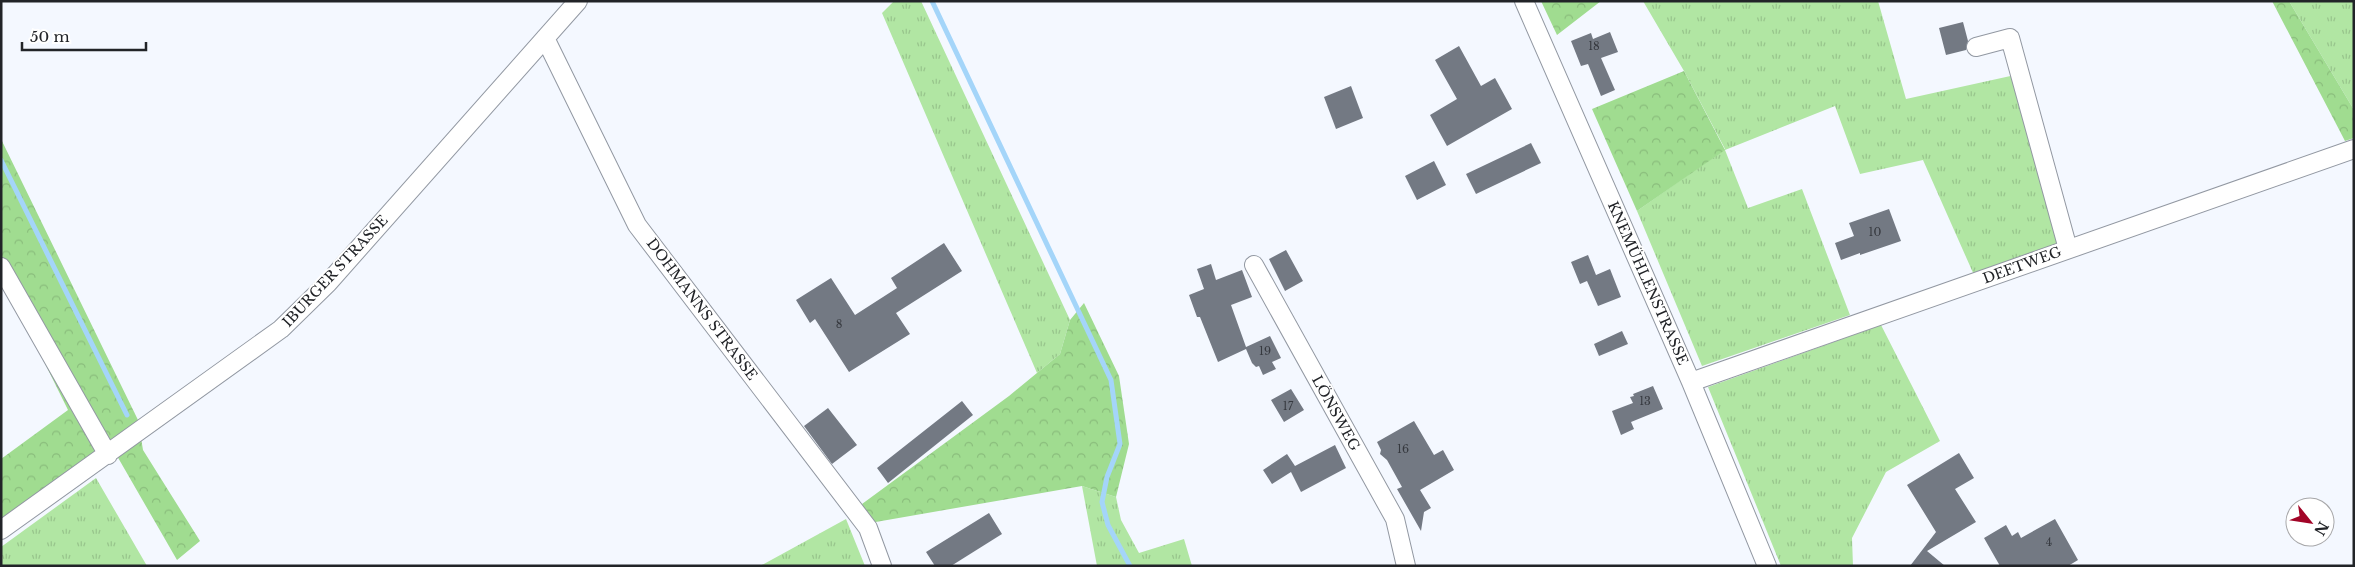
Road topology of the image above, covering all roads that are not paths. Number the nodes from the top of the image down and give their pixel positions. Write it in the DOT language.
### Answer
graph roads {
  1 [pos="578,1"];
  2 [pos="1524,1"];
  3 [pos="545,38"];
  4 [pos="1976,47"];
  5 [pos="2354,149"];
  6 [pos="2068,249"];
  7 [pos="1254,265"];
  8 [pos="1,267"];
  9 [pos="1691,382"];
  10 [pos="108,455"];
  11 [pos="1,530"];
  12 [pos="882,566"];
  13 [pos="1406,566"];
  14 [pos="1767,566"];
  1 -- 3 [label="street, IBURGER STRASSE"];
  2 -- 9 [label="street, KNEMÜHLENSTRASSE"];
  3 -- 10 [label="street, IBURGER STRASSE"];
  3 -- 12 [label="street, DOHMANNS STRASSE"];
  4 -- 6 [label="street"];
  5 -- 6 [label="street, DEETWEG"];
  6 -- 9 [label="street, DEETWEG"];
  7 -- 13 [label="street, LÖNSWEG"];
  8 -- 10 [label="street"];
  9 -- 14 [label="street, KNEMÜHLENSTRASSE"];
  10 -- 11 [label="street, IBURGER STRASSE"];
}
